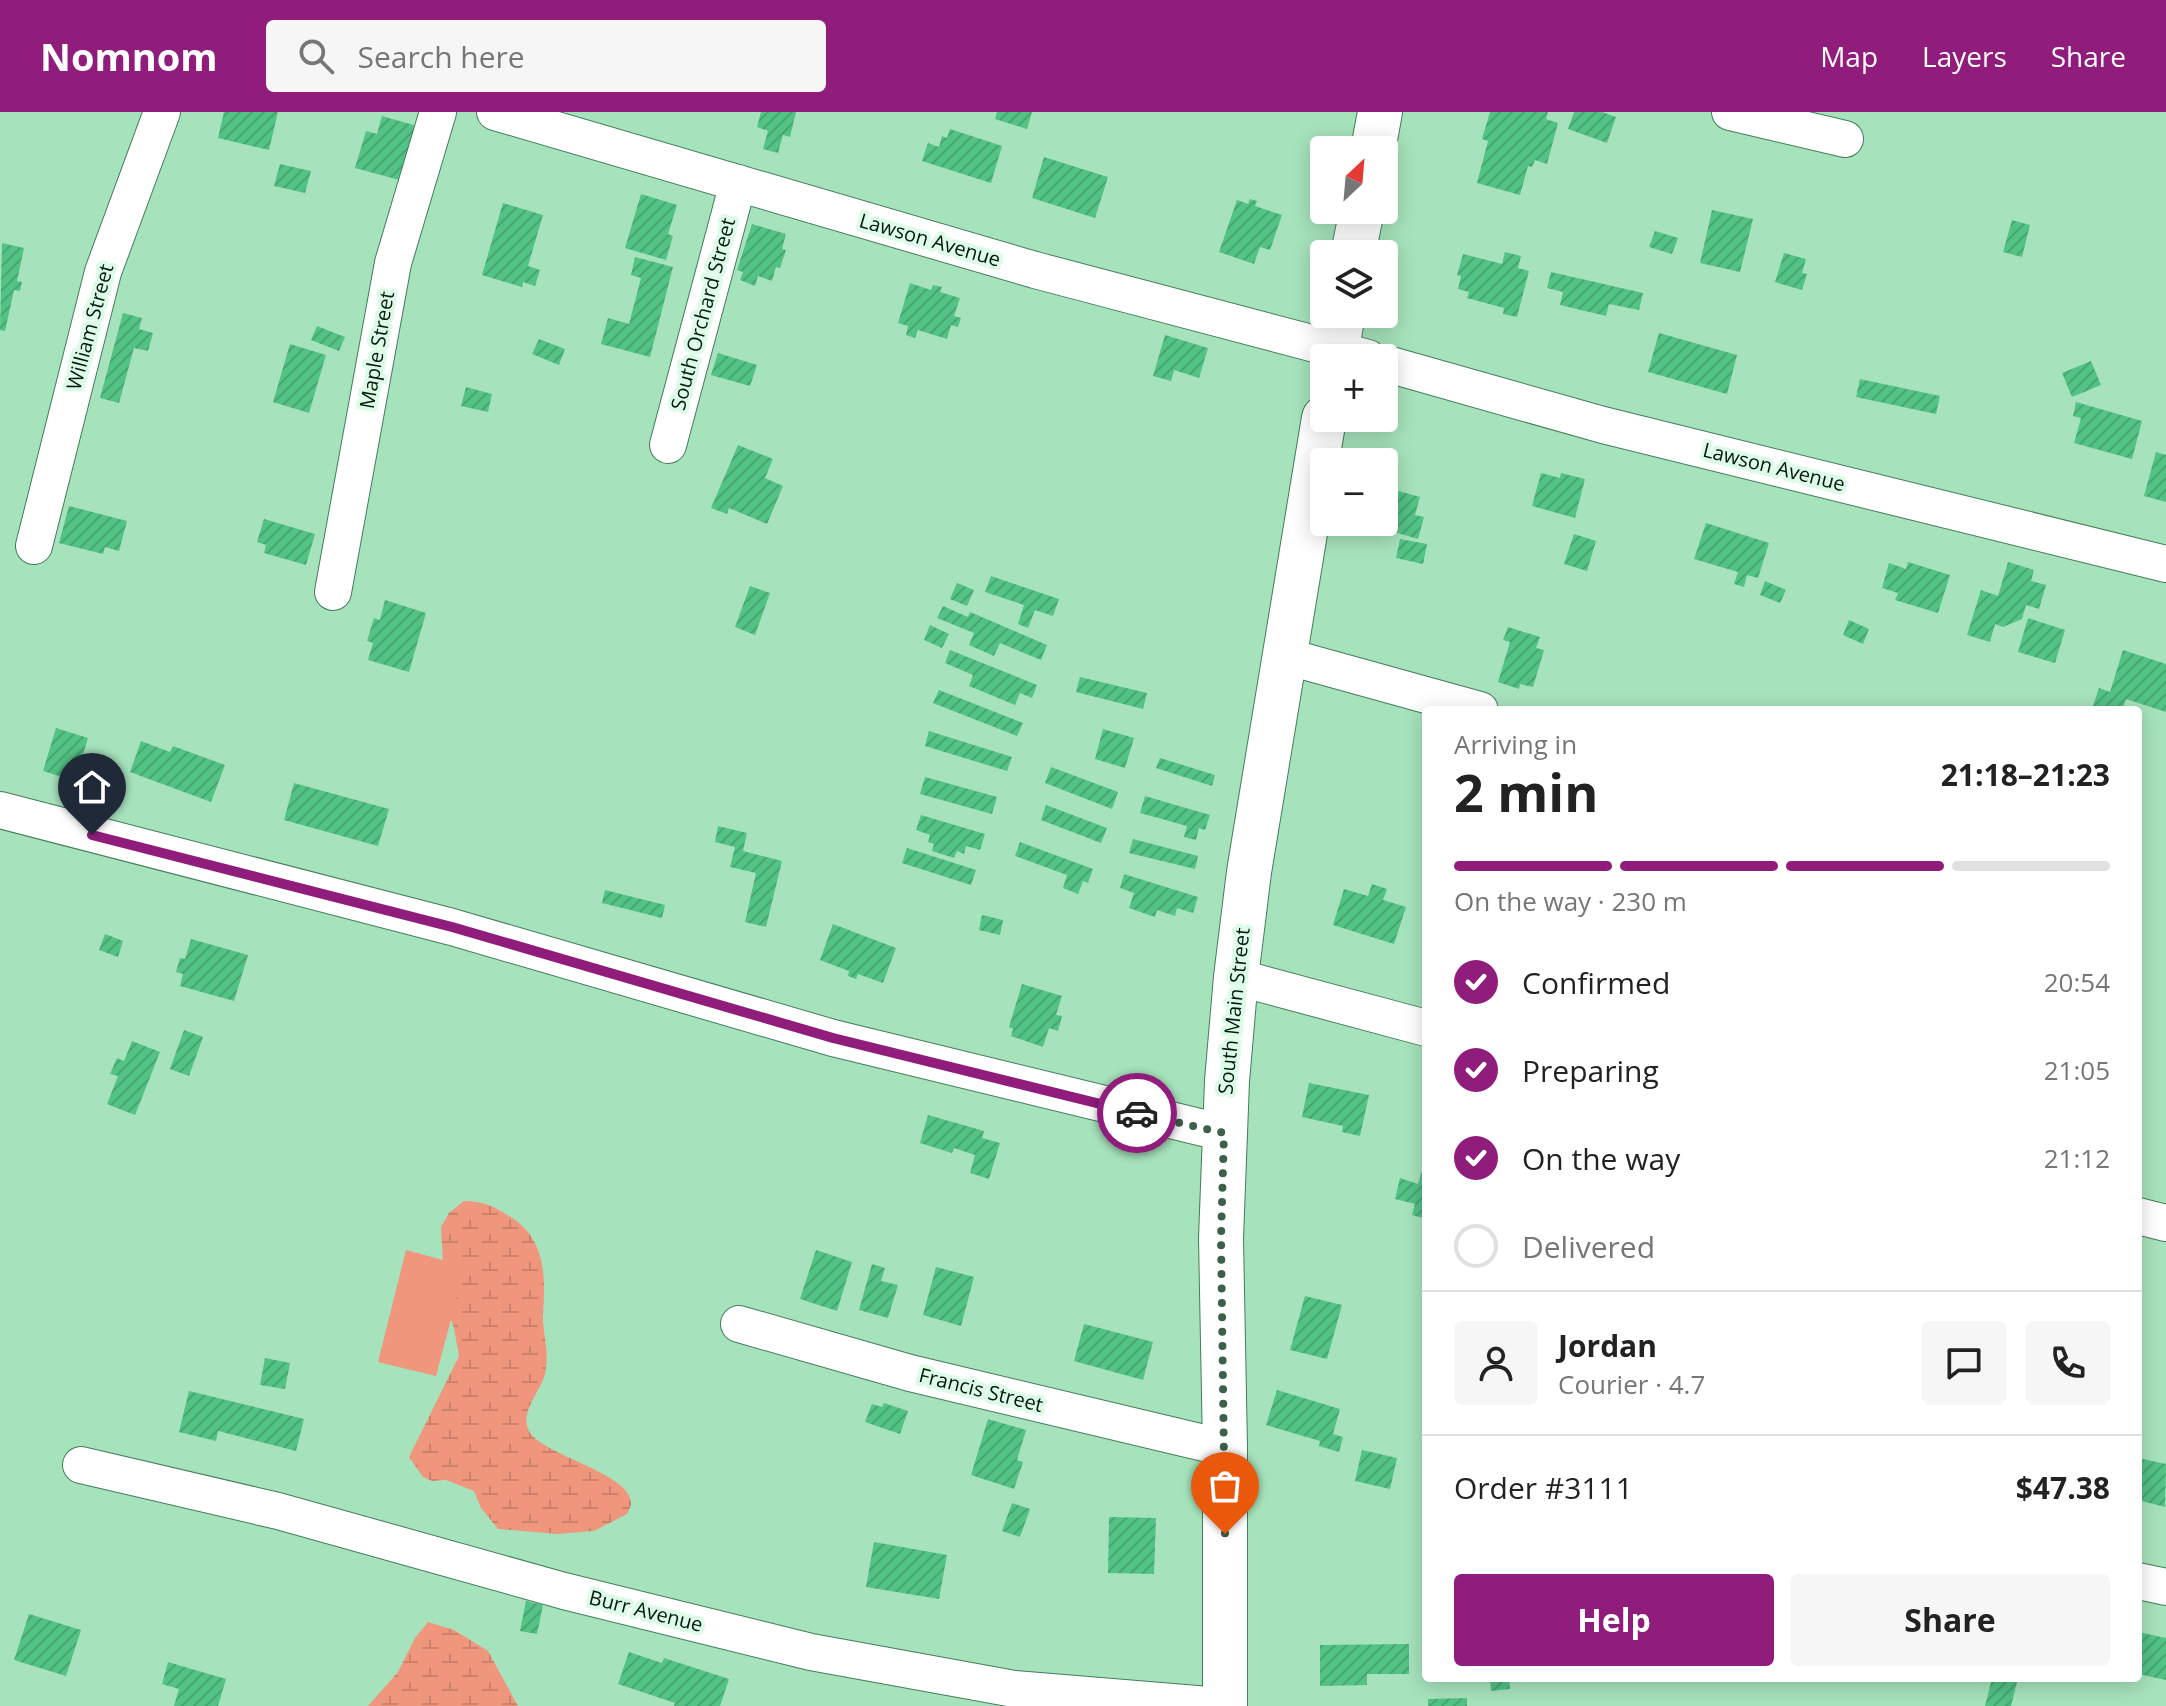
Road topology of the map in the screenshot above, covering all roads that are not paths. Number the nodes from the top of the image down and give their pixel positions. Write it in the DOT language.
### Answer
graph roads {
  1 [pos="162,112"];
  2 [pos="438,112"];
  3 [pos="495,112"];
  4 [pos="1380,112"];
  5 [pos="1730,112"];
  6 [pos="1376,136"];
  7 [pos="1845,139"];
  8 [pos="738,183"];
  9 [pos="1342,344"];
  10 [pos="1398,367"];
  11 [pos="1322,432"];
  12 [pos="668,445"];
  13 [pos="34,546"];
  14 [pos="2166,564"];
  15 [pos="333,592"];
  16 [pos="1285,656"];
  17 [pos="1466,706"];
  18 [pos="0,810"];
  19 [pos="1236,977"];
  20 [pos="1422,1027"];
  21 [pos="1224,1133"];
  22 [pos="2142,1217"];
  23 [pos="2166,1223"];
  24 [pos="739,1324"];
  25 [pos="1225,1448"];
  26 [pos="81,1465"];
  27 [pos="2142,1582"];
  28 [pos="2166,1587"];
  29 [pos="1223,1706"];
  1 -- 13 [label="street, William Street"];
  2 -- 15 [label="street, Maple Street"];
  3 -- 8 [label="street, Lawson Avenue"];
  4 -- 6 [label="main road"];
  5 -- 7 [label="street"];
  8 -- 9 [label="street, Lawson Avenue"];
  8 -- 12 [label="street, South Orchard Street"];
  10 -- 14 [label="street, Lawson Avenue"];
  11 -- 16 [label="main road, South Main Street"];
  16 -- 17 [label="street"];
  16 -- 19 [label="main road, South Main Street"];
  18 -- 21 [label="street"];
  19 -- 20 [label="street"];
  19 -- 21 [label="main road, South Main Street"];
  21 -- 25 [label="main road, South Main Street"];
  22 -- 23 [label="street"];
  24 -- 25 [label="street, Francis Street"];
  25 -- 29 [label="main road, South Main Street"];
  26 -- 29 [label="street, Burr Avenue"];
  27 -- 28 [label="street"];
}
